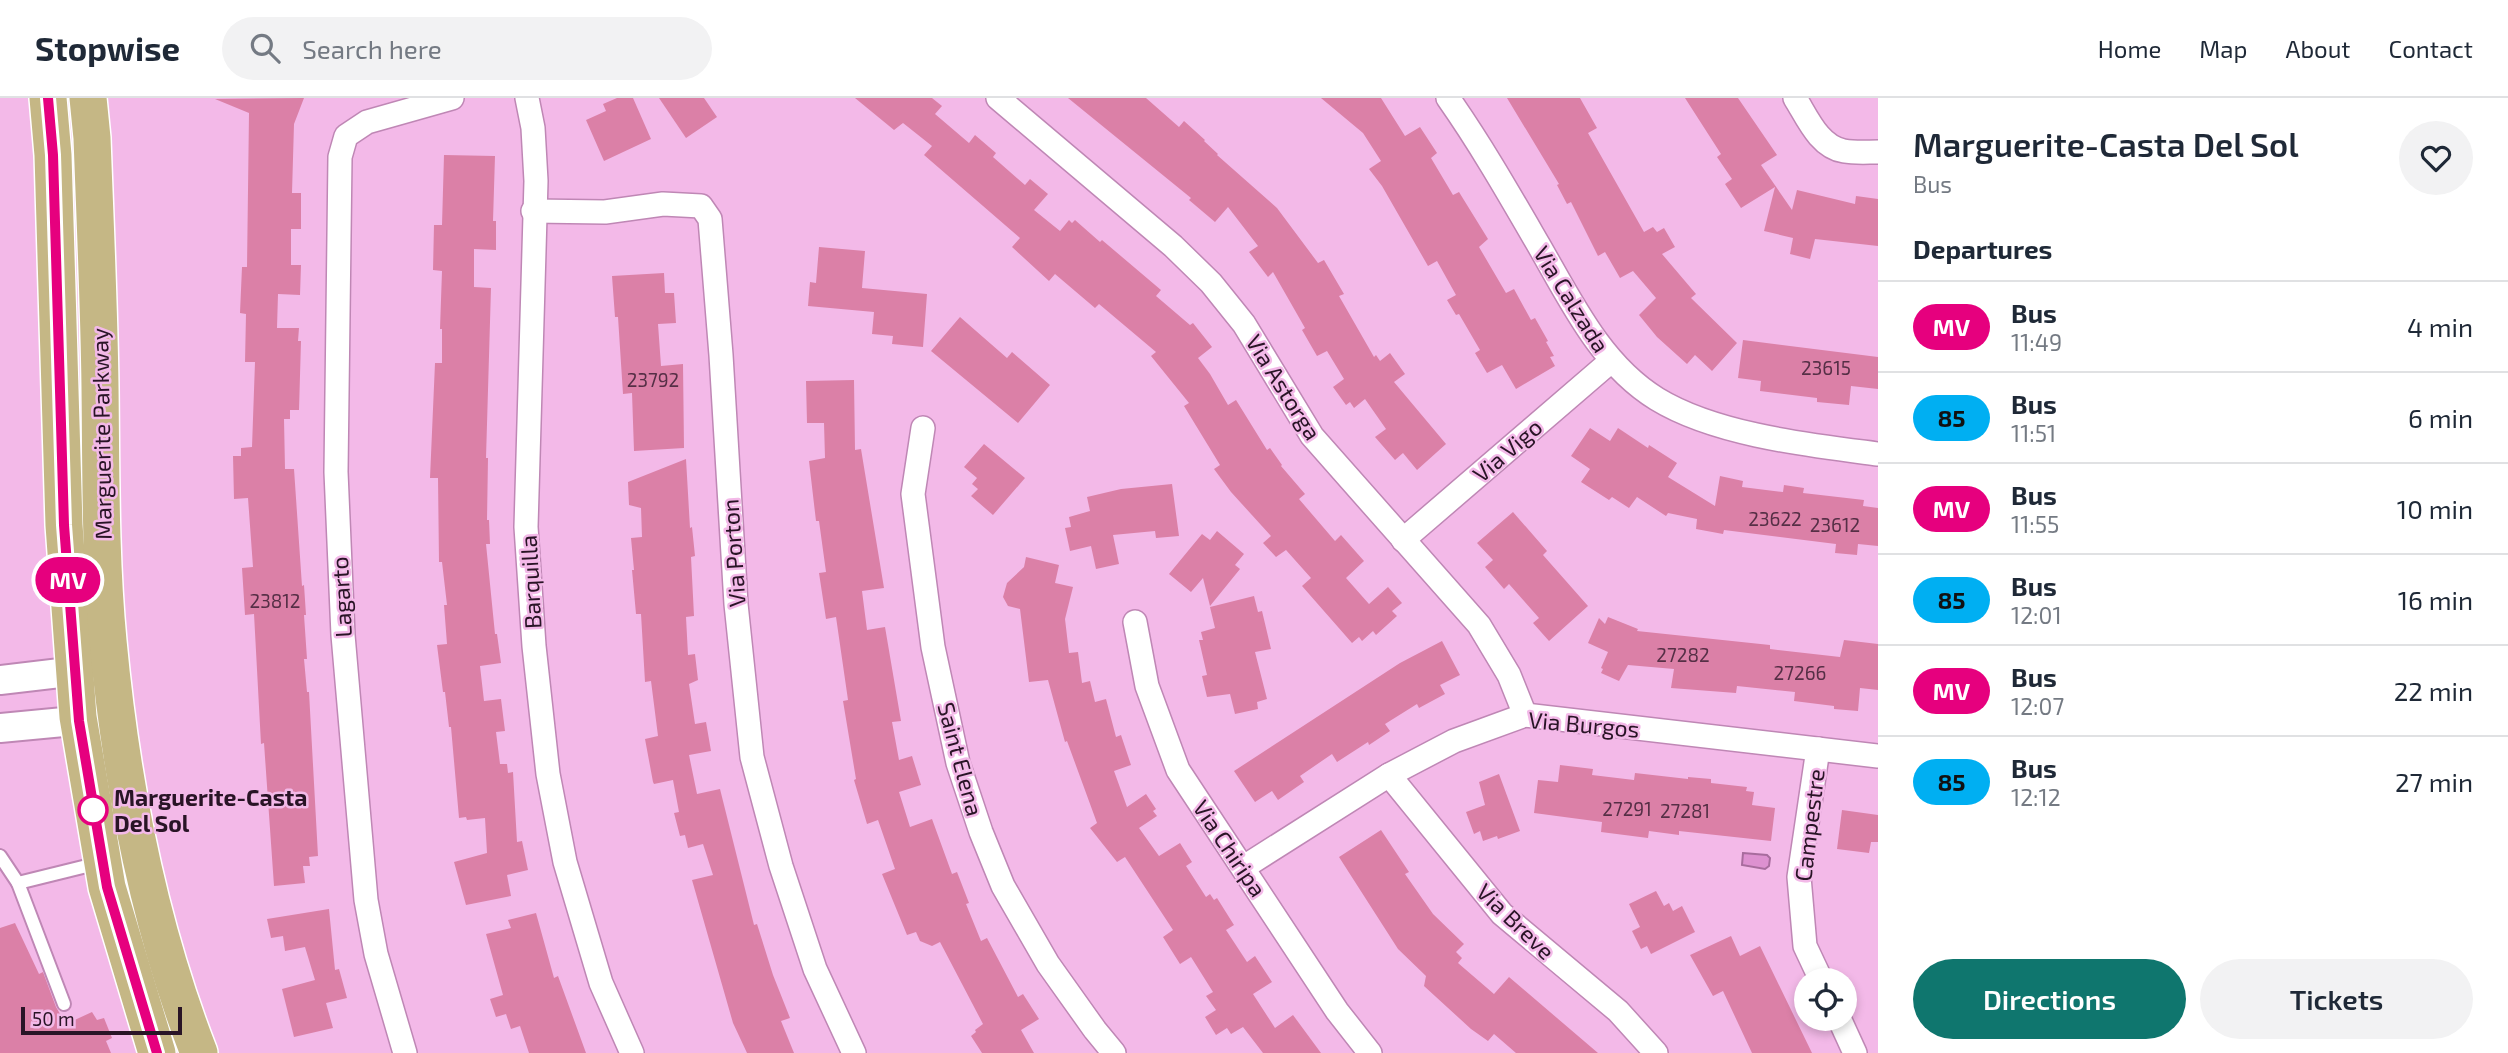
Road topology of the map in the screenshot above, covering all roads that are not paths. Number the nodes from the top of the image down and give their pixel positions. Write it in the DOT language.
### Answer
graph roads {
  1 [pos="48,98"];
  2 [pos="88,98"];
  3 [pos="452,98"];
  4 [pos="527,98"];
  5 [pos="998,98"];
  6 [pos="1448,98"];
  7 [pos="1795,98"];
  8 [pos="1878,152"];
  9 [pos="533,211"];
  10 [pos="1611,361"];
  11 [pos="923,428"];
  12 [pos="1878,454"];
  13 [pos="1402,540"];
  14 [pos="1135,622"];
  15 [pos="111,668"];
  16 [pos="74,670"];
  17 [pos="0,680"];
  18 [pos="1525,715"];
  19 [pos="116,717"];
  20 [pos="79,721"];
  21 [pos="0,727"];
  22 [pos="1818,750"];
  23 [pos="1878,756"];
  24 [pos="1389,775"];
  25 [pos="1,858"];
  26 [pos="103,862"];
  27 [pos="1244,867"];
  28 [pos="18,883"];
  29 [pos="1815,968"];
  30 [pos="64,1004"];
  31 [pos="1845,1031"];
  32 [pos="156,1053"];
  33 [pos="199,1053"];
  34 [pos="405,1053"];
  35 [pos="632,1053"];
  36 [pos="854,1053"];
  37 [pos="1114,1053"];
  38 [pos="1370,1053"];
  39 [pos="1656,1053"];
  40 [pos="1855,1053"];
  1 -- 16 [label="main road, Marguerite Parkway"];
  2 -- 15 [label="main road, Marguerite Parkway"];
  3 -- 34 [label="street, Lagarto"];
  4 -- 9 [label="street, Barquilla"];
  5 -- 13 [label="street, Via Astorga"];
  6 -- 10 [label="street, Via Calzada"];
  7 -- 8 [label="street"];
  9 -- 35 [label="street, Barquilla"];
  9 -- 36 [label="street, Via Porton"];
  10 -- 12 [label="street, Via Calzada"];
  10 -- 13 [label="street, Via Vigo"];
  11 -- 37 [label="street, Saint Elena"];
  13 -- 18 [label="street, Via Astorga"];
  14 -- 27 [label="street, Via Chiripa"];
  15 -- 16 [label="street"];
  15 -- 19 [label="main road, Marguerite Parkway"];
  16 -- 17 [label="street"];
  16 -- 20 [label="main road, Marguerite Parkway"];
  18 -- 22 [label="street, Via Burgos"];
  18 -- 24 [label="street, Via Burgos"];
  19 -- 20 [label="street"];
  19 -- 33 [label="main road, Marguerite Parkway"];
  20 -- 21 [label="street"];
  20 -- 26 [label="main road, Marguerite Parkway"];
  22 -- 23 [label="street, Via Burgos"];
  22 -- 29 [label="street, Campestre"];
  24 -- 27 [label="street, Via Burgos"];
  24 -- 39 [label="street, Via Breve"];
  25 -- 28 [label="lane"];
  26 -- 28 [label="lane"];
  26 -- 32 [label="main road, Marguerite Parkway"];
  27 -- 38 [label="street, Via Chiripa"];
  28 -- 30 [label="lane"];
  31 -- 40 [label="street"];
}
